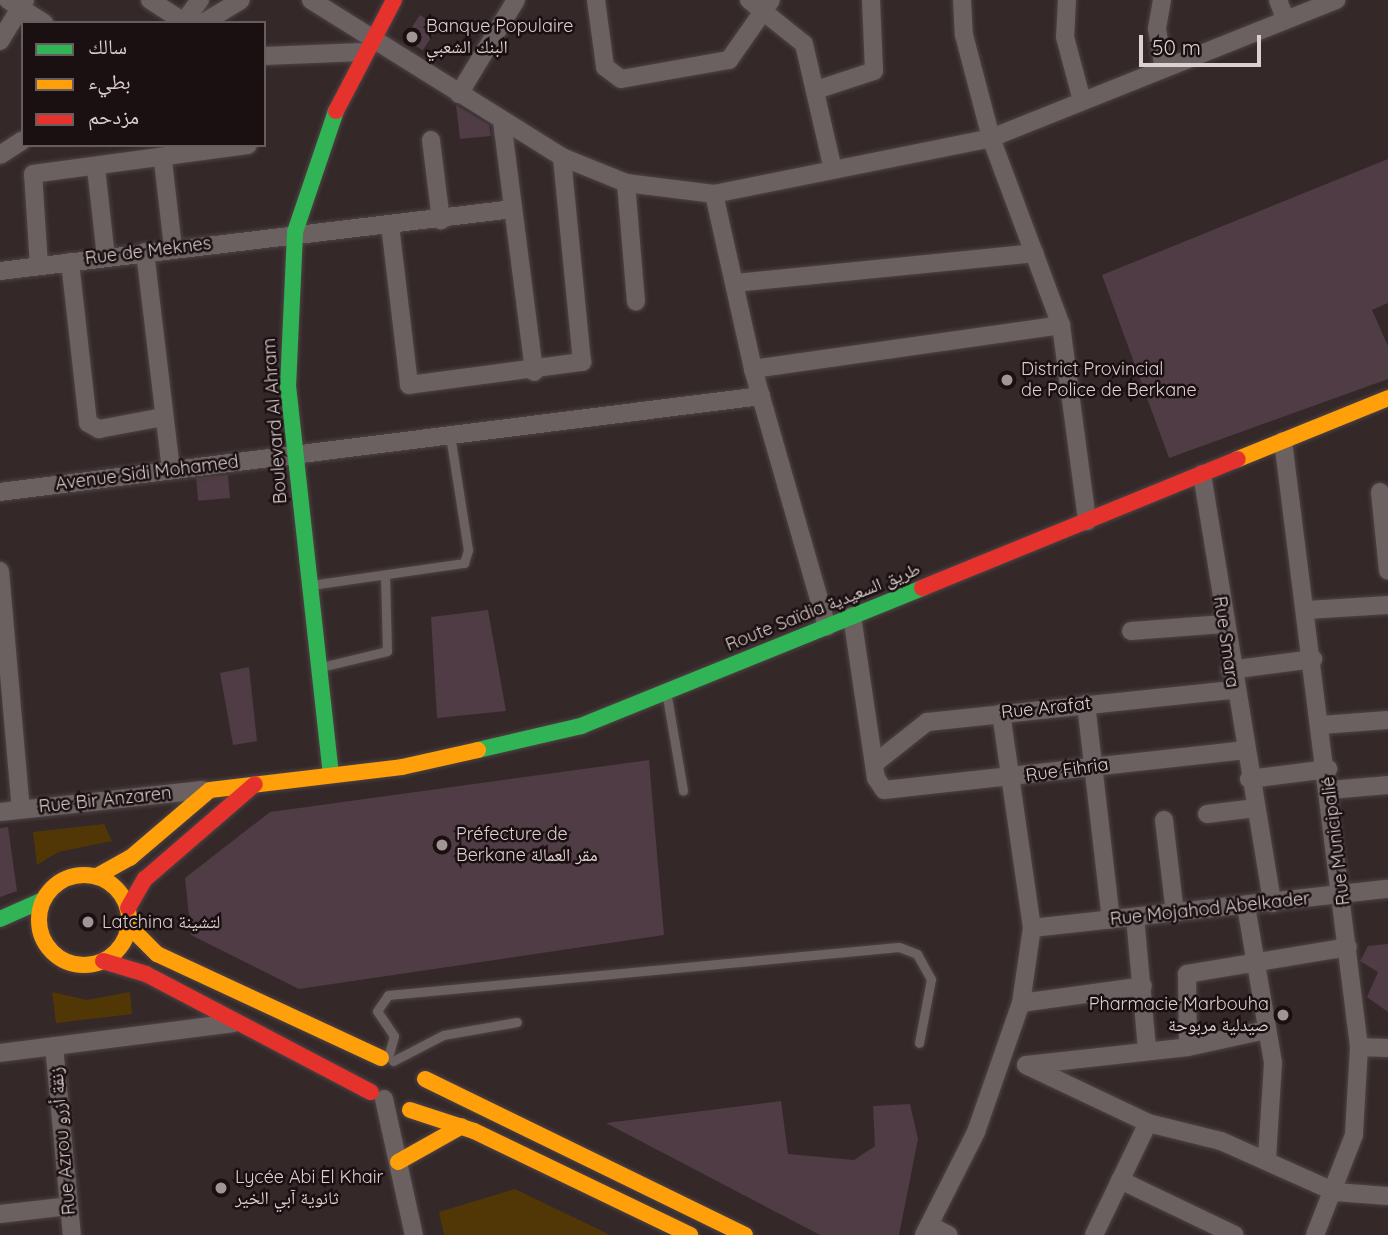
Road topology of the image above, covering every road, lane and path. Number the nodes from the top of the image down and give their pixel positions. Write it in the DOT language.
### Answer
graph roads {
  1 [pos="150,0"];
  2 [pos="200,0"];
  3 [pos="242,0"];
  4 [pos="311,0"];
  5 [pos="394,0"];
  6 [pos="516,0"];
  7 [pos="596,0"];
  8 [pos="749,0"];
  9 [pos="871,0"];
  10 [pos="962,0"];
  11 [pos="1067,0"];
  12 [pos="1162,0"];
  13 [pos="1278,0"];
  14 [pos="1336,0"];
  15 [pos="18,2"];
  16 [pos="768,5"];
  17 [pos="1285,18"];
  18 [pos="42,21"];
  19 [pos="182,21"];
  20 [pos="185,21"];
  21 [pos="206,21"];
  22 [pos="0,41"];
  23 [pos="366,45"];
  24 [pos="266,56"];
  25 [pos="1164,67"];
  26 [pos="816,90"];
  27 [pos="459,94"];
  28 [pos="1082,101"];
  29 [pos="502,121"];
  30 [pos="991,138"];
  31 [pos="431,140"];
  32 [pos="21,141"];
  33 [pos="229,147"];
  34 [pos="201,150"];
  35 [pos="0,155"];
  36 [pos="562,157"];
  37 [pos="163,161"];
  38 [pos="96,168"];
  39 [pos="833,170"];
  40 [pos="626,183"];
  41 [pos="714,194"];
  42 [pos="513,209"];
  43 [pos="441,220"];
  44 [pos="390,225"];
  45 [pos="295,232"];
  46 [pos="173,248"];
  47 [pos="145,252"];
  48 [pos="1034,253"];
  49 [pos="106,257"];
  50 [pos="69,262"];
  51 [pos="39,266"];
  52 [pos="0,271"];
  53 [pos="736,283"];
  54 [pos="636,302"];
  55 [pos="1061,325"];
  56 [pos="753,369"];
  57 [pos="534,372"];
  58 [pos="761,396"];
  59 [pos="1388,398"];
  60 [pos="164,417"];
  61 [pos="450,435"];
  62 [pos="1283,441"];
  63 [pos="294,455"];
  64 [pos="171,470"];
  65 [pos="1202,474"];
  66 [pos="0,492"];
  67 [pos="1380,492"];
  68 [pos="1087,521"];
  69 [pos="1388,570"];
  70 [pos="0,571"];
  71 [pos="385,575"];
  72 [pos="309,586"];
  73 [pos="1388,604"];
  74 [pos="1307,610"];
  75 [pos="852,616"];
  76 [pos="1224,624"];
  77 [pos="827,626"];
  78 [pos="1131,631"];
  79 [pos="3,648"];
  80 [pos="1313,659"];
  81 [pos="318,667"];
  82 [pos="1230,670"];
  83 [pos="1233,690"];
  84 [pos="666,692"];
  85 [pos="1086,704"];
  86 [pos="1000,713"];
  87 [pos="1388,720"];
  88 [pos="1321,725"];
  89 [pos="1244,750"];
  90 [pos="874,764"];
  91 [pos="1092,765"];
  92 [pos="1328,769"];
  93 [pos="331,775"];
  94 [pos="1010,778"];
  95 [pos="1249,779"];
  96 [pos="255,784"];
  97 [pos="1388,785"];
  98 [pos="210,789"];
  99 [pos="1330,790"];
  100 [pos="683,792"];
  101 [pos="1256,808"];
  102 [pos="21,809"];
  103 [pos="0,812"];
  104 [pos="1207,814"];
  105 [pos="1164,820"];
  106 [pos="97,876"];
  107 [pos="1388,889"];
  108 [pos="1342,895"];
  109 [pos="43,900"];
  110 [pos="1272,903"];
  111 [pos="1246,906"];
  112 [pos="128,908"];
  113 [pos="1175,913"];
  114 [pos="1135,918"];
  115 [pos="0,919"];
  116 [pos="1111,920"];
  117 [pos="129,926"];
  118 [pos="1032,928"];
  119 [pos="24,939"];
  120 [pos="46,944"];
  121 [pos="1348,947"];
  122 [pos="103,961"];
  123 [pos="1254,961"];
  124 [pos="1143,986"];
  125 [pos="1021,1003"];
  126 [pos="237,1022"];
  127 [pos="517,1022"];
  128 [pos="1266,1030"];
  129 [pos="919,1043"];
  130 [pos="54,1046"];
  131 [pos="1188,1047"];
  132 [pos="1359,1047"];
  133 [pos="1388,1048"];
  134 [pos="1147,1050"];
  135 [pos="0,1053"];
  136 [pos="387,1059"];
  137 [pos="1005,1060"];
  138 [pos="1026,1065"];
  139 [pos="425,1079"];
  140 [pos="377,1096"];
  141 [pos="410,1110"];
  142 [pos="1147,1123"];
  143 [pos="462,1126"];
  144 [pos="1267,1159"];
  145 [pos="398,1162"];
  146 [pos="1120,1180"];
  147 [pos="1335,1192"];
  148 [pos="1388,1196"];
  149 [pos="69,1206"];
  150 [pos="0,1214"];
  151 [pos="926,1230"];
  152 [pos="72,1235"];
  153 [pos="414,1235"];
  154 [pos="690,1235"];
  155 [pos="745,1235"];
  156 [pos="949,1235"];
  157 [pos="1094,1235"];
  158 [pos="1235,1235"];
  159 [pos="1315,1235"];
  1 -- 19 [label="street"];
  2 -- 20 [label="street"];
  3 -- 21 [label="street"];
  4 -- 23 [label="street"];
  5 -- 23 [label="main road, Boulevard Al Ahram"];
  6 -- 27 [label="street"];
  7 -- 16 [label="street"];
  8 -- 16 [label="street"];
  9 -- 26 [label="street"];
  10 -- 30 [label="street"];
  11 -- 28 [label="street"];
  12 -- 25 [label="street"];
  13 -- 17 [label="street"];
  14 -- 17 [label="street"];
  15 -- 18 [label="street"];
  15 -- 22 [label="street"];
  16 -- 26 [label="street"];
  17 -- 25 [label="street"];
  23 -- 24 [label="street"];
  23 -- 27 [label="street"];
  23 -- 45 [label="main road, Boulevard Al Ahram"];
  25 -- 28 [label="street"];
  26 -- 39 [label="street"];
  27 -- 29 [label="street"];
  28 -- 30 [label="street"];
  29 -- 36 [label="street"];
  29 -- 42 [label="street"];
  30 -- 39 [label="street"];
  30 -- 48 [label="street"];
  31 -- 43 [label="street"];
  32 -- 35 [label="street"];
  33 -- 34 [label="street"];
  34 -- 37 [label="street"];
  36 -- 40 [label="street"];
  36 -- 57 [label="street"];
  37 -- 38 [label="street"];
  37 -- 46 [label="street"];
  38 -- 49 [label="street"];
  38 -- 51 [label="street"];
  39 -- 41 [label="street"];
  40 -- 41 [label="street"];
  40 -- 54 [label="street"];
  41 -- 53 [label="street"];
  42 -- 43 [label="street, Rue de Meknes"];
  42 -- 57 [label="street"];
  43 -- 44 [label="street, Rue de Meknes"];
  44 -- 45 [label="street, Rue de Meknes"];
  44 -- 57 [label="street"];
  45 -- 46 [label="street, Rue de Meknes"];
  45 -- 63 [label="main road, Boulevard Al Ahram"];
  46 -- 47 [label="street, Rue de Meknes"];
  47 -- 49 [label="street, Rue de Meknes"];
  47 -- 60 [label="street"];
  48 -- 53 [label="street"];
  48 -- 55 [label="street"];
  49 -- 50 [label="street, Rue de Meknes"];
  50 -- 51 [label="street, Rue de Meknes"];
  50 -- 60 [label="street"];
  51 -- 52 [label="street, Rue de Meknes"];
  53 -- 56 [label="street"];
  55 -- 56 [label="street"];
  55 -- 68 [label="street"];
  56 -- 58 [label="street"];
  58 -- 61 [label="street, Avenue Sidi Mohamed"];
  58 -- 77 [label="street"];
  59 -- 62 [label="main road, Route Saïdia طريق السعيدية"];
  60 -- 64 [label="street"];
  61 -- 63 [label="street, Avenue Sidi Mohamed"];
  61 -- 71 [label="lane"];
  62 -- 65 [label="main road, Route Saïdia طريق السعيدية"];
  62 -- 74 [label="street, Rue Municipalié"];
  63 -- 64 [label="street, Avenue Sidi Mohamed"];
  63 -- 72 [label="main road, Boulevard Al Ahram"];
  64 -- 66 [label="street, Avenue Sidi Mohamed"];
  65 -- 68 [label="main road, Route Saïdia طريق السعيدية"];
  65 -- 76 [label="street, Rue Smara"];
  67 -- 69 [label="street"];
  68 -- 75 [label="main road, Route Saïdia طريق السعيدية"];
  70 -- 79 [label="street"];
  71 -- 72 [label="lane"];
  71 -- 81 [label="lane"];
  72 -- 81 [label="main road, Boulevard Al Ahram"];
  73 -- 74 [label="street"];
  74 -- 80 [label="street, Rue Municipalié"];
  75 -- 77 [label="main road, Route Saïdia طريق السعيدية"];
  75 -- 90 [label="street"];
  76 -- 78 [label="street"];
  76 -- 82 [label="street, Rue Smara"];
  77 -- 84 [label="main road, Route Saïdia طريق السعيدية"];
  79 -- 102 [label="street"];
  80 -- 82 [label="street"];
  80 -- 88 [label="street, Rue Municipalié"];
  81 -- 93 [label="main road, Boulevard Al Ahram"];
  82 -- 83 [label="street, Rue Smara"];
  83 -- 85 [label="street, Rue Arafat"];
  83 -- 89 [label="street, Rue Smara"];
  84 -- 93 [label="main road, Route Saïdia طريق السعيدية"];
  84 -- 100 [label="lane"];
  85 -- 86 [label="street, Rue Arafat"];
  85 -- 91 [label="street"];
  86 -- 90 [label="street, Rue Arafat"];
  86 -- 94 [label="street"];
  87 -- 88 [label="street"];
  88 -- 92 [label="street, Rue Municipalié"];
  89 -- 91 [label="street, Rue Fihria"];
  89 -- 95 [label="street, Rue Smara"];
  90 -- 94 [label="street, Rue Fihria"];
  91 -- 94 [label="street, Rue Fihria"];
  91 -- 116 [label="street"];
  92 -- 95 [label="street"];
  92 -- 99 [label="street, Rue Municipalié"];
  93 -- 96 [label="main road, Route Saïdia طريق السعيدية"];
  94 -- 118 [label="street"];
  95 -- 101 [label="street, Rue Smara"];
  96 -- 98 [label="main road, Route Saïdia طريق السعيدية"];
  96 -- 112 [label="main road"];
  97 -- 99 [label="street"];
  98 -- 102 [label="street, Rue Bir Anzaren"];
  98 -- 106 [label="main road"];
  99 -- 108 [label="street, Rue Municipalié"];
  101 -- 104 [label="street"];
  101 -- 110 [label="street, Rue Smara"];
  102 -- 103 [label="street, Rue Bir Anzaren"];
  105 -- 113 [label="street"];
  106 -- 109 [label="main road"];
  106 -- 112 [label="main road"];
  107 -- 108 [label="street, Rue Mojahod Abelkader"];
  108 -- 110 [label="street, Rue Mojahod Abelkader"];
  108 -- 121 [label="street, Rue Municipalié"];
  109 -- 115 [label="main road"];
  109 -- 120 [label="main road"];
  110 -- 111 [label="street, Rue Mojahod Abelkader"];
  111 -- 113 [label="street, Rue Mojahod Abelkader"];
  111 -- 123 [label="street"];
  112 -- 117 [label="main road"];
  113 -- 114 [label="street, Rue Mojahod Abelkader"];
  114 -- 116 [label="street, Rue Mojahod Abelkader"];
  114 -- 124 [label="street"];
  116 -- 118 [label="street, Rue Mojahod Abelkader"];
  117 -- 122 [label="main road"];
  117 -- 136 [label="main road"];
  118 -- 125 [label="street"];
  119 -- 120 [label="main road"];
  120 -- 122 [label="main road"];
  121 -- 123 [label="street"];
  121 -- 132 [label="street, Rue Municipalié"];
  122 -- 126 [label="main road"];
  123 -- 128 [label="street"];
  123 -- 131 [label="street"];
  124 -- 125 [label="street"];
  124 -- 134 [label="street"];
  125 -- 137 [label="street"];
  126 -- 130 [label="street"];
  126 -- 140 [label="main road"];
  127 -- 136 [label="lane"];
  128 -- 131 [label="street"];
  128 -- 144 [label="street"];
  129 -- 136 [label="lane"];
  130 -- 135 [label="street"];
  130 -- 149 [label="street, Rue Azrou زنقة أزرو"];
  131 -- 134 [label="street"];
  132 -- 133 [label="street"];
  132 -- 147 [label="street, Rue Municipalié"];
  134 -- 138 [label="street"];
  136 -- 139 [label="main road"];
  136 -- 140 [label="main road"];
  137 -- 138 [label="street"];
  137 -- 151 [label="street"];
  138 -- 142 [label="street"];
  139 -- 141 [label="main road"];
  139 -- 155 [label="main road"];
  140 -- 141 [label="main road"];
  140 -- 145 [label="street"];
  141 -- 143 [label="main road"];
  142 -- 144 [label="street"];
  142 -- 146 [label="street"];
  143 -- 145 [label="main road"];
  143 -- 154 [label="main road"];
  144 -- 147 [label="street"];
  145 -- 153 [label="street"];
  146 -- 157 [label="street"];
  146 -- 158 [label="street"];
  147 -- 148 [label="street"];
  147 -- 159 [label="street, Rue Municipalié"];
  149 -- 150 [label="street"];
  149 -- 152 [label="street, Rue Azrou زنقة أزرو"];
  151 -- 156 [label="street"];
}
